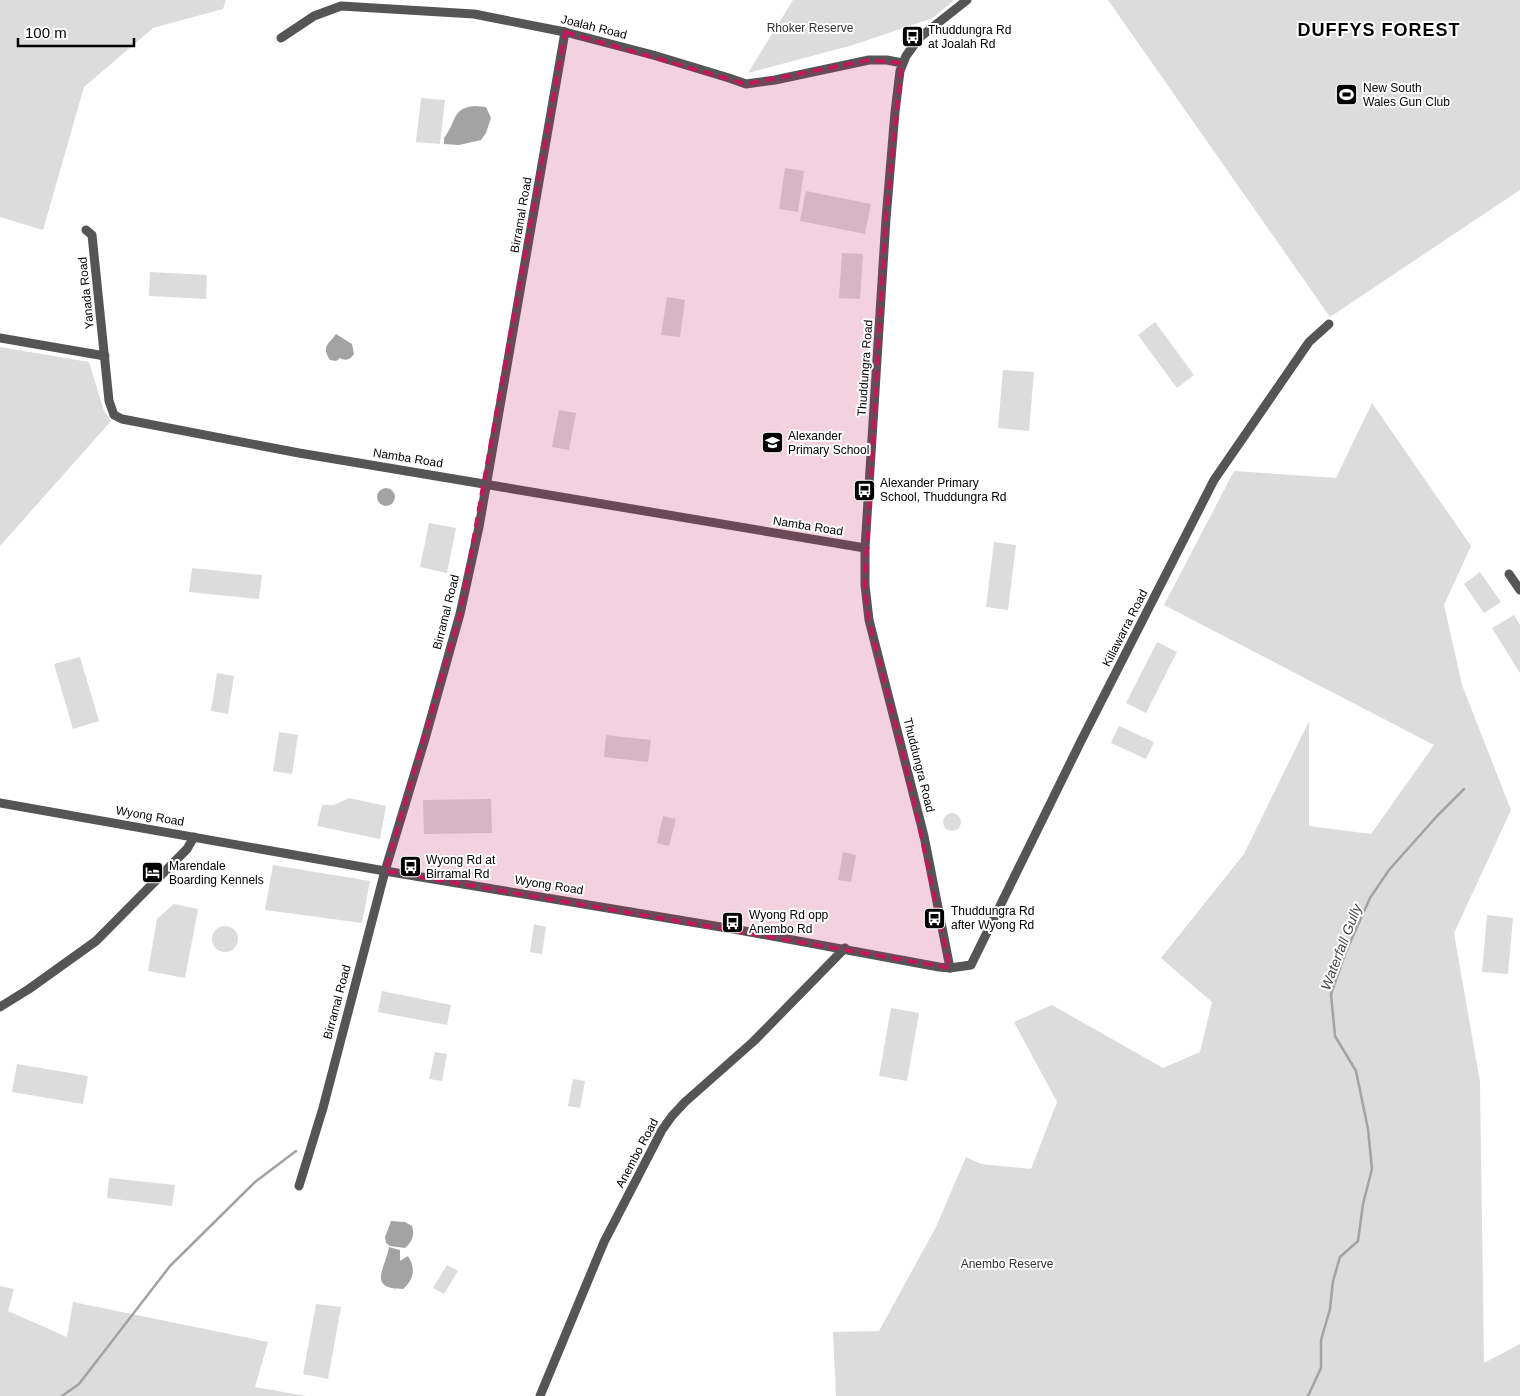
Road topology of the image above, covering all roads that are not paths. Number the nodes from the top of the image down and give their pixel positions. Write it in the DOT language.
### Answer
graph roads {
  1 [pos="967,0"];
  2 [pos="565,32"];
  3 [pos="281,38"];
  4 [pos="902,63"];
  5 [pos="86,230"];
  6 [pos="1329,324"];
  7 [pos="0,338"];
  8 [pos="105,356"];
  9 [pos="486,484"];
  10 [pos="865,548"];
  11 [pos="1509,574"];
  12 [pos="1520,590"];
  13 [pos="0,803"];
  14 [pos="194,837"];
  15 [pos="385,871"];
  16 [pos="845,948"];
  17 [pos="973,962"];
  18 [pos="950,968"];
  19 [pos="0,1007"];
  20 [pos="299,1186"];
  21 [pos="540,1396"];
  1 -- 4 [label="street, Thuddungra Road"];
  2 -- 3 [label="street, Joalah Road"];
  2 -- 4 [label="street, Joalah Road"];
  2 -- 9 [label="street, Birramal Road"];
  4 -- 10 [label="street, Thuddungra Road"];
  5 -- 8 [label="street, Yanada Road"];
  6 -- 17 [label="street, Killawarra Road"];
  7 -- 8 [label="street"];
  8 -- 9 [label="street, Namba Road"];
  9 -- 10 [label="street, Namba Road"];
  9 -- 15 [label="street, Birramal Road"];
  10 -- 18 [label="street, Thuddungra Road"];
  11 -- 12 [label="street"];
  13 -- 14 [label="street, Wyong Road"];
  14 -- 15 [label="street, Wyong Road"];
  14 -- 19 [label="street"];
  15 -- 16 [label="street, Wyong Road"];
  15 -- 20 [label="street, Birramal Road"];
  16 -- 18 [label="street, Wyong Road"];
  16 -- 21 [label="street, Anembo Road"];
  17 -- 18 [label="street, Wyong Road"];
}
